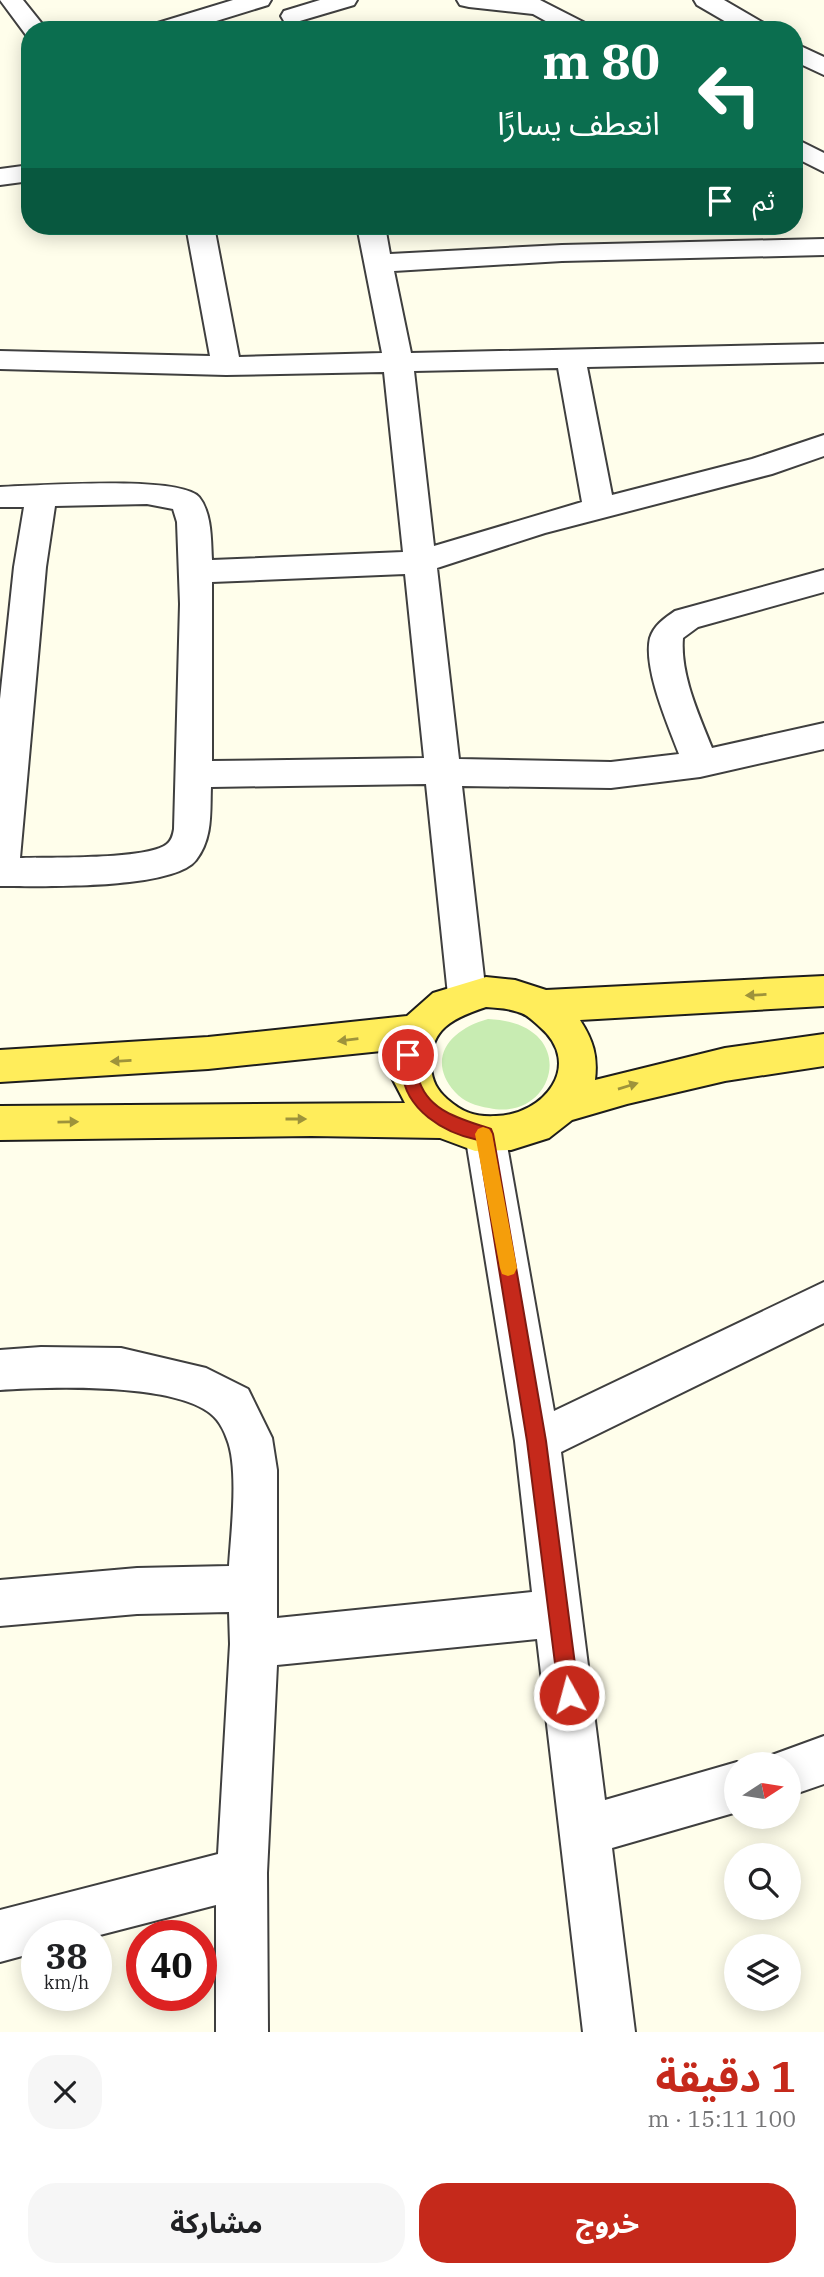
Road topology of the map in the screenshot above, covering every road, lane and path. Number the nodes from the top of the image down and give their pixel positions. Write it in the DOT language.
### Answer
graph roads {
  1 [pos="9,0"];
  2 [pos="259,0"];
  3 [pos="345,0"];
  4 [pos="469,0"];
  5 [pos="754,0"];
  6 [pos="716,6"];
  7 [pos="291,15"];
  8 [pos="27,21"];
  9 [pos="190,21"];
  10 [pos="564,21"];
  11 [pos="742,21"];
  12 [pos="803,55"];
  13 [pos="824,67"];
  14 [pos="804,147"];
  15 [pos="824,164"];
  16 [pos="21,174"];
  17 [pos="0,177"];
  18 [pos="202,235"];
  19 [pos="373,235"];
  20 [pos="555,235"];
  21 [pos="824,247"];
  22 [pos="562,253"];
  23 [pos="379,263"];
  24 [pos="824,353"];
  25 [pos="571,359"];
  26 [pos="0,360"];
  27 [pos="398,362"];
  28 [pos="226,366"];
  29 [pos="824,445"];
  30 [pos="0,497"];
  31 [pos="41,497"];
  32 [pos="599,510"];
  33 [pos="419,562"];
  34 [pos="197,572"];
  35 [pos="824,581"];
  36 [pos="824,736"];
  37 [pos="700,764"];
  38 [pos="443,772"];
  39 [pos="193,774"];
  40 [pos="0,873"];
  41 [pos="824,991"];
  42 [pos="467,995"];
  43 [pos="542,1006"];
  44 [pos="416,1031"];
  45 [pos="824,1050"];
  46 [pos="0,1066"];
  47 [pos="563,1106"];
  48 [pos="0,1123"];
  49 [pos="465,1128"];
  50 [pos="824,1301"];
  51 [pos="0,1370"];
  52 [pos="537,1441"];
  53 [pos="252,1589"];
  54 [pos="0,1603"];
  55 [pos="559,1613"];
  56 [pos="254,1644"];
  57 [pos="824,1760"];
  58 [pos="802,1768"];
  59 [pos="724,1791"];
  60 [pos="584,1831"];
  61 [pos="242,1873"];
  62 [pos="0,1936"];
  63 [pos="242,2032"];
  64 [pos="609,2032"];
  1 -- 8 [label="street"];
  2 -- 9 [label="street"];
  3 -- 7 [label="street"];
  4 -- 10 [label="street"];
  5 -- 6 [label="street"];
  6 -- 11 [label="street"];
  12 -- 13 [label="street"];
  14 -- 15 [label="street"];
  16 -- 17 [label="street"];
  18 -- 28 [label="street"];
  19 -- 23 [label="street"];
  20 -- 22 [label="street"];
  21 -- 22 [label="street"];
  22 -- 23 [label="street"];
  23 -- 27 [label="street"];
  24 -- 25 [label="street"];
  25 -- 27 [label="street"];
  25 -- 32 [label="street"];
  26 -- 28 [label="street"];
  27 -- 28 [label="street"];
  27 -- 33 [label="street"];
  29 -- 32 [label="street"];
  30 -- 31 [label="street"];
  31 -- 34 [label="street"];
  31 -- 40 [label="street"];
  32 -- 33 [label="street"];
  33 -- 34 [label="street"];
  33 -- 38 [label="street"];
  34 -- 39 [label="street"];
  35 -- 37 [label="street"];
  36 -- 37 [label="street"];
  37 -- 38 [label="street"];
  38 -- 39 [label="street"];
  38 -- 42 [label="street"];
  39 -- 40 [label="street"];
  41 -- 43 [label="main road, one-way"];
  42 -- 43 [label="main road"];
  42 -- 44 [label="main road"];
  43 -- 47 [label="main road"];
  44 -- 46 [label="main road, one-way"];
  44 -- 49 [label="main road"];
  47 -- 45 [label="main road, one-way"];
  47 -- 49 [label="main road"];
  48 -- 49 [label="main road, one-way"];
  49 -- 52 [label="street"];
  50 -- 52 [label="street"];
  51 -- 53 [label="street"];
  52 -- 55 [label="street"];
  53 -- 54 [label="street"];
  53 -- 56 [label="street"];
  55 -- 56 [label="street"];
  55 -- 60 [label="street"];
  56 -- 61 [label="street"];
  57 -- 58 [label="street"];
  59 -- 60 [label="street"];
  60 -- 64 [label="street"];
  61 -- 62 [label="street"];
  61 -- 63 [label="street"];
}
